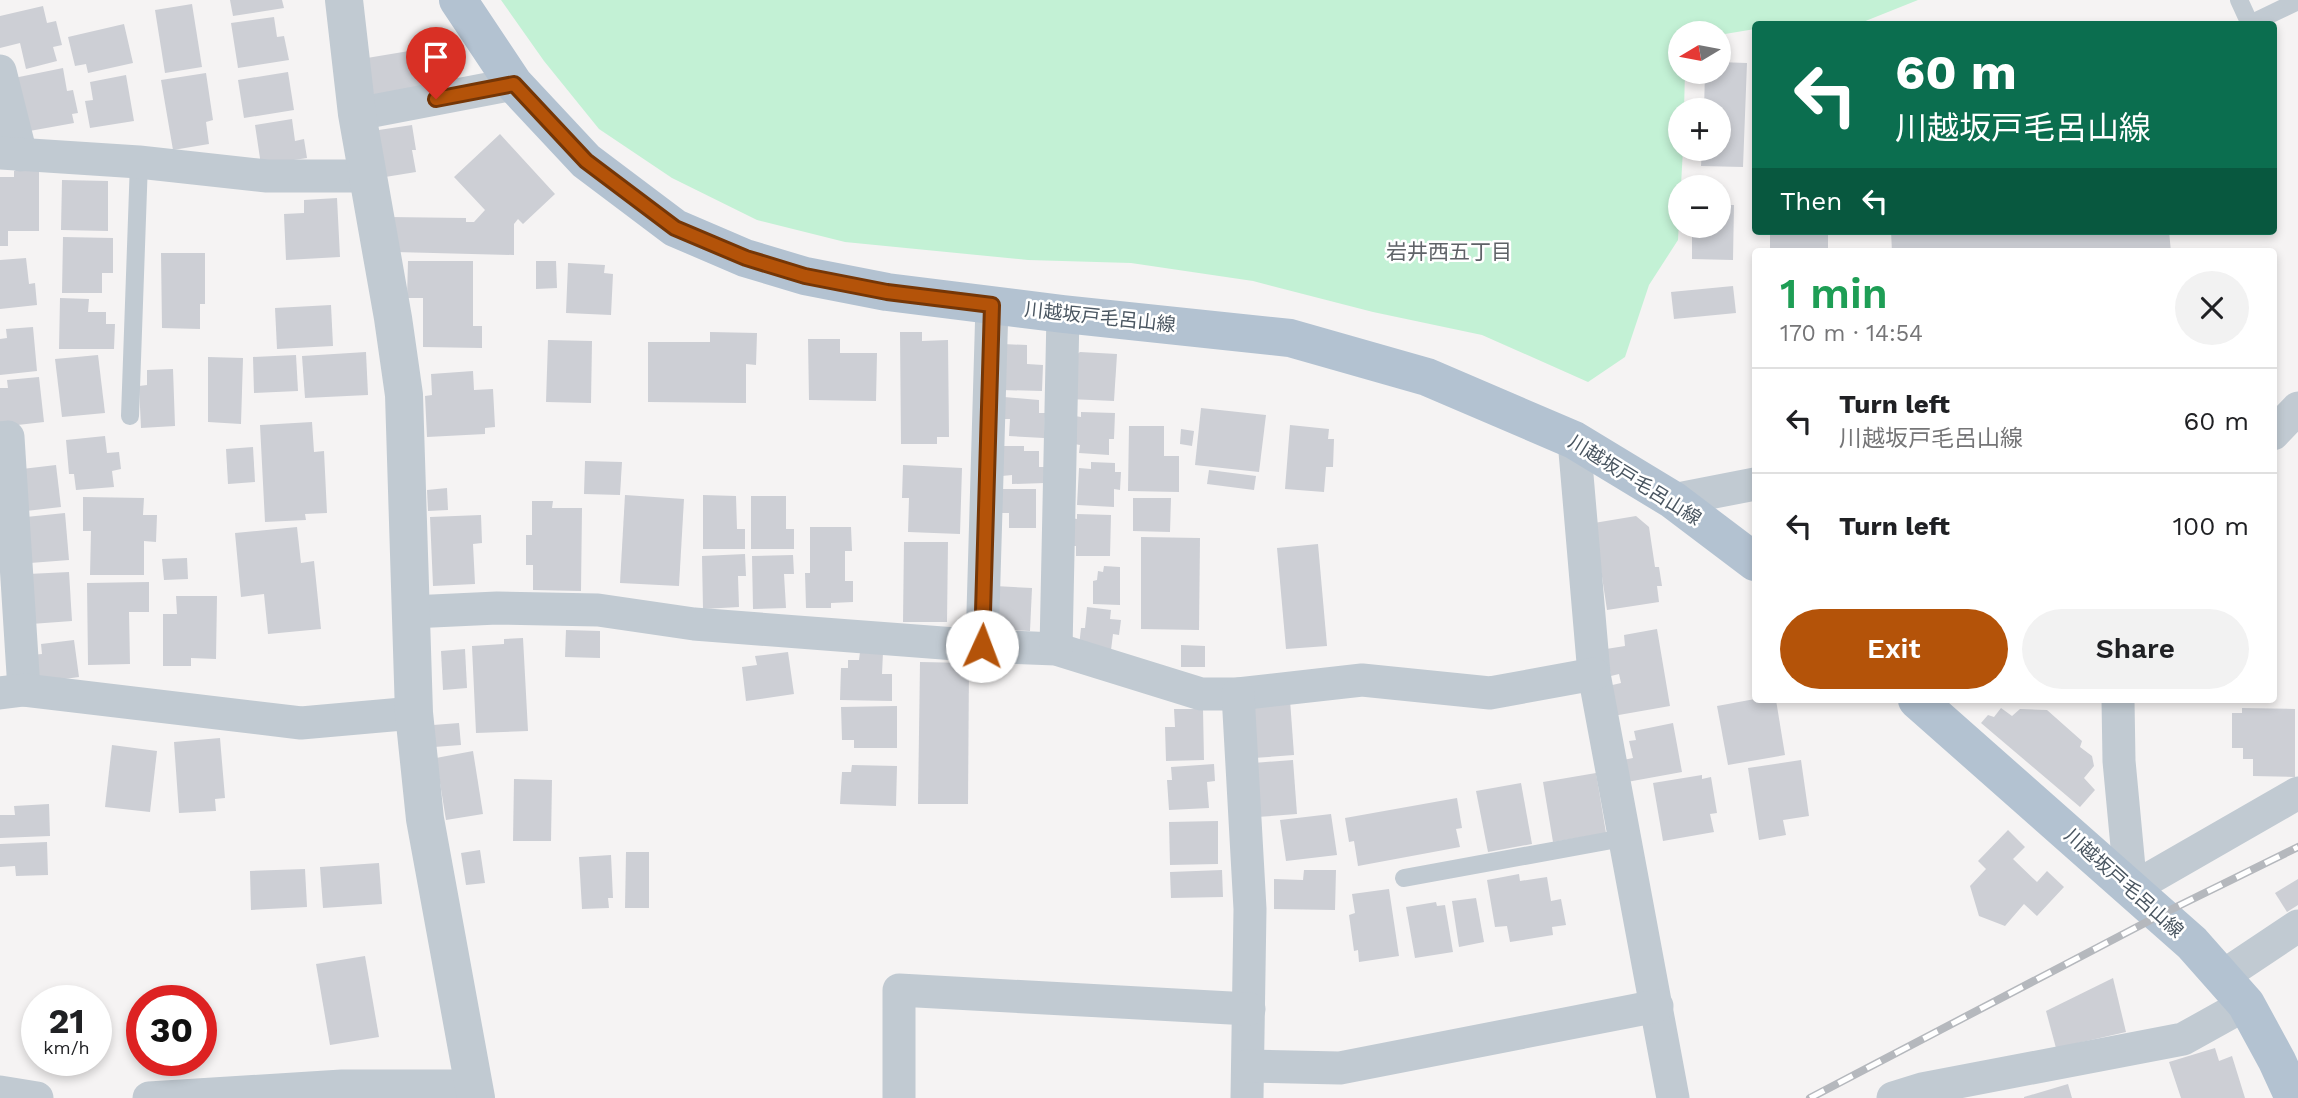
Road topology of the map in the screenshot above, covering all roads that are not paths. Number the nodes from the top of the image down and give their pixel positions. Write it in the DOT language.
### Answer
graph roads {
  1 [pos="344,0"];
  2 [pos="458,0"];
  3 [pos="2239,0"];
  4 [pos="2298,1"];
  5 [pos="2249,21"];
  6 [pos="2256,21"];
  7 [pos="0,71"];
  8 [pos="514,84"];
  9 [pos="357,114"];
  10 [pos="11,154"];
  11 [pos="139,162"];
  12 [pos="367,176"];
  13 [pos="992,305"];
  14 [pos="1063,314"];
  15 [pos="2298,408"];
  16 [pos="130,416"];
  17 [pos="2277,430"];
  18 [pos="0,438"];
  19 [pos="1574,440"];
  20 [pos="1752,485"];
  21 [pos="1673,500"];
  22 [pos="1752,560"];
  23 [pos="411,612"];
  24 [pos="982,646"];
  25 [pos="1056,649"];
  26 [pos="1594,674"];
  27 [pos="12,691"];
  28 [pos="1238,694"];
  29 [pos="1920,703"];
  30 [pos="2118,703"];
  31 [pos="414,713"];
  32 [pos="2298,793"];
  33 [pos="1623,838"];
  34 [pos="1404,878"];
  35 [pos="2131,889"];
  36 [pos="2298,926"];
  37 [pos="2234,990"];
  38 [pos="1657,1006"];
  39 [pos="1250,1009"];
  40 [pos="2288,1060"];
  41 [pos="1248,1082"];
  42 [pos="0,1091"];
  43 [pos="475,1092"];
  44 [pos="37,1098"];
  45 [pos="149,1098"];
  46 [pos="899,1098"];
  47 [pos="1672,1098"];
  48 [pos="1893,1098"];
  49 [pos="2294,1098"];
  1 -- 9 [label="street"];
  2 -- 8 [label="main road, 川越坂戸毛呂山線"];
  3 -- 5 [label="lane"];
  4 -- 6 [label="lane"];
  7 -- 10 [label="street"];
  8 -- 9 [label="street"];
  8 -- 13 [label="main road, 川越坂戸毛呂山線"];
  9 -- 12 [label="street"];
  10 -- 11 [label="street"];
  11 -- 12 [label="street"];
  11 -- 16 [label="lane"];
  12 -- 23 [label="street"];
  13 -- 14 [label="main road, 川越坂戸毛呂山線"];
  13 -- 24 [label="street"];
  14 -- 19 [label="main road, 川越坂戸毛呂山線"];
  14 -- 25 [label="street"];
  15 -- 17 [label="street"];
  18 -- 27 [label="street"];
  19 -- 21 [label="main road, 川越坂戸毛呂山線"];
  19 -- 26 [label="street"];
  20 -- 21 [label="street"];
  21 -- 22 [label="main road, 川越坂戸毛呂山線"];
  23 -- 24 [label="street"];
  23 -- 31 [label="street"];
  24 -- 25 [label="street"];
  25 -- 28 [label="street"];
  26 -- 28 [label="street"];
  26 -- 33 [label="street"];
  27 -- 31 [label="street"];
  28 -- 39 [label="street"];
  29 -- 35 [label="main road, 川越坂戸毛呂山線"];
  30 -- 35 [label="street"];
  31 -- 43 [label="street"];
  32 -- 35 [label="street"];
  33 -- 34 [label="lane"];
  33 -- 38 [label="street"];
  35 -- 37 [label="main road, 川越坂戸毛呂山線"];
  36 -- 37 [label="street"];
  37 -- 40 [label="main road, 川越坂戸毛呂山線"];
  37 -- 48 [label="street"];
  38 -- 41 [label="street"];
  38 -- 47 [label="street"];
  39 -- 41 [label="street"];
  39 -- 46 [label="street"];
  40 -- 49 [label="main road, 川越坂戸毛呂山線"];
  42 -- 44 [label="street"];
  43 -- 45 [label="street"];
}
